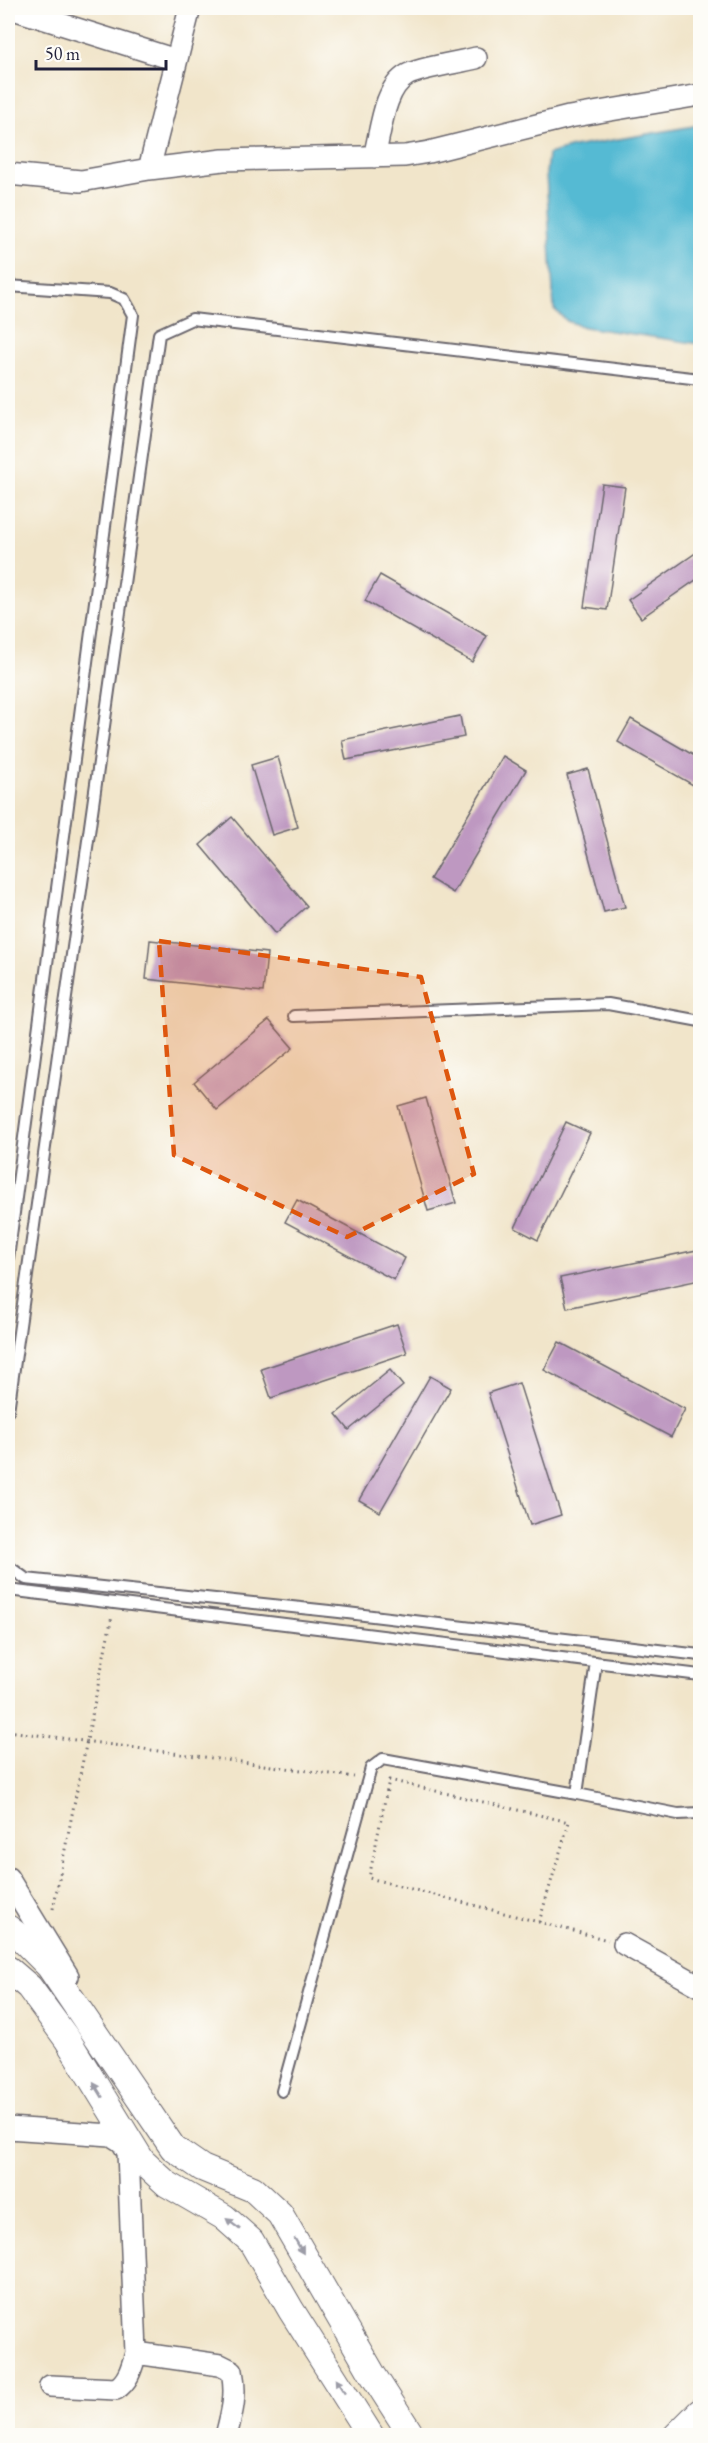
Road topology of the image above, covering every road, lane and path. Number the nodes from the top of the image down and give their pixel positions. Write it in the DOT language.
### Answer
graph roads {
  1 [pos="10,8"];
  2 [pos="190,8"];
  3 [pos="476,58"];
  4 [pos="177,60"];
  5 [pos="700,95"];
  6 [pos="374,156"];
  7 [pos="149,169"];
  8 [pos="8,174"];
  9 [pos="8,286"];
  10 [pos="700,379"];
  11 [pos="294,1016"];
  12 [pos="700,1021"];
  13 [pos="8,1258"];
  14 [pos="8,1411"];
  15 [pos="8,1566"];
  16 [pos="8,1590"];
  17 [pos="115,1603"];
  18 [pos="12,1609"];
  19 [pos="8,1629"];
  20 [pos="700,1655"];
  21 [pos="596,1662"];
  22 [pos="700,1674"];
  23 [pos="8,1731"];
  24 [pos="85,1742"];
  25 [pos="368,1779"];
  26 [pos="577,1794"];
  27 [pos="700,1813"];
  28 [pos="8,1878"];
  29 [pos="53,1909"];
  30 [pos="539,1922"];
  31 [pos="8,1928"];
  32 [pos="624,1944"];
  33 [pos="8,1969"];
  34 [pos="700,1986"];
  35 [pos="282,2091"];
  36 [pos="8,2128"];
  37 [pos="191,2161"];
  38 [pos="136,2353"];
  39 [pos="50,2386"];
  40 [pos="700,2412"];
  41 [pos="226,2436"];
  42 [pos="371,2436"];
  43 [pos="412,2436"];
  44 [pos="676,2436"];
  1 -- 4 [label="street"];
  2 -- 4 [label="street"];
  3 -- 6 [label="street"];
  4 -- 7 [label="street"];
  5 -- 6 [label="street"];
  6 -- 7 [label="street"];
  7 -- 8 [label="street"];
  9 -- 13 [label="lane"];
  10 -- 14 [label="lane"];
  11 -- 12 [label="lane"];
  15 -- 20 [label="lane"];
  16 -- 17 [label="lane"];
  17 -- 21 [label="lane"];
  17 -- 24 [label="path"];
  18 -- 19 [label="path"];
  21 -- 22 [label="lane"];
  21 -- 26 [label="lane"];
  23 -- 24 [label="path"];
  24 -- 25 [label="path"];
  24 -- 29 [label="path"];
  25 -- 26 [label="lane"];
  25 -- 35 [label="lane"];
  26 -- 27 [label="lane"];
  28 -- 37 [label="street"];
  30 -- 30 [label="path"];
  30 -- 32 [label="path"];
  31 -- 37 [label="street"];
  32 -- 34 [label="street"];
  42 -- 33 [label="street, one-way"];
  36 -- 38 [label="street"];
  37 -- 43 [label="street, one-way"];
  38 -- 39 [label="street"];
  38 -- 41 [label="street"];
  40 -- 44 [label="street"];
}
